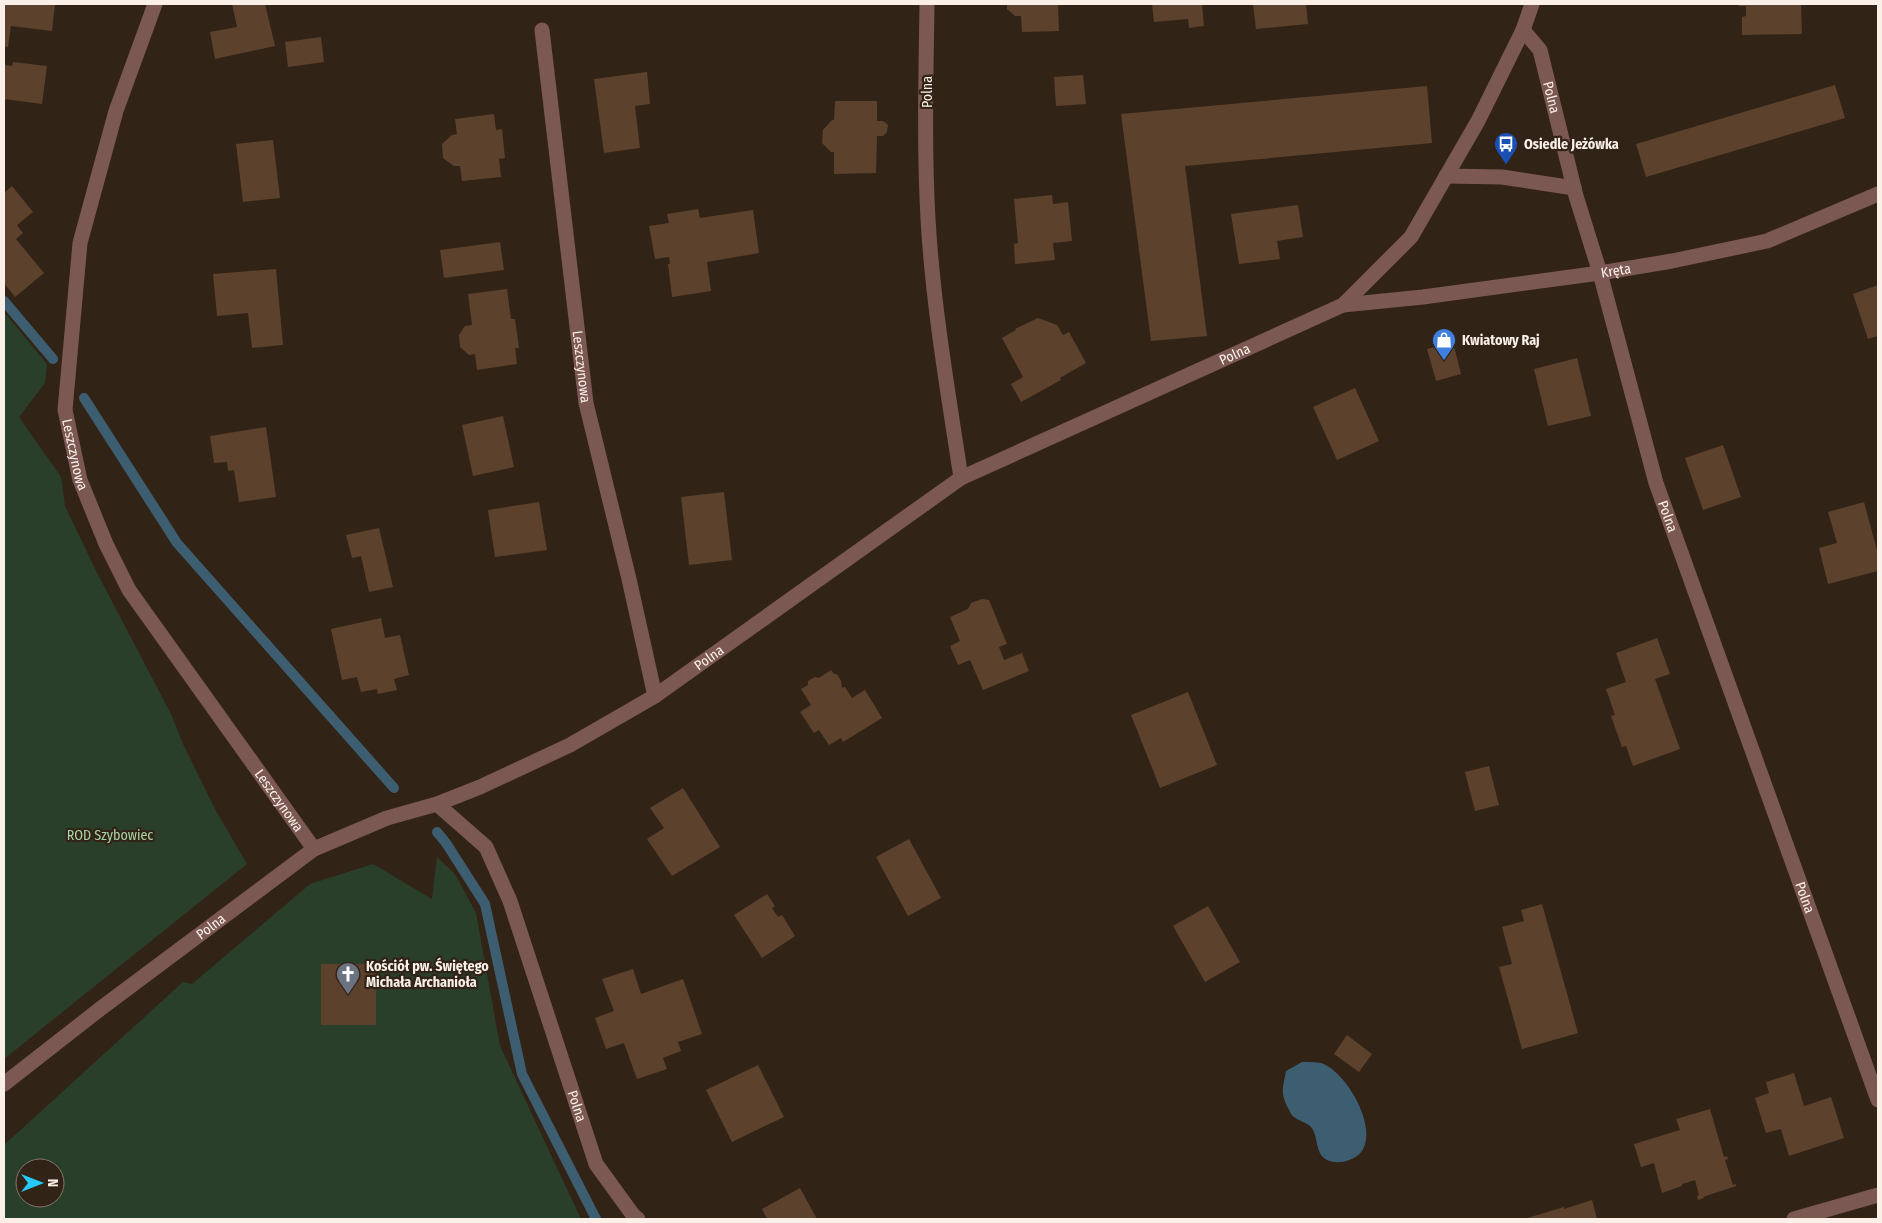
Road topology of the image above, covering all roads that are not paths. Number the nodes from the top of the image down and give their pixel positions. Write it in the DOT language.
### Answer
graph roads {
  1 [pos="155,4"];
  2 [pos="927,4"];
  3 [pos="1532,4"];
  4 [pos="542,30"];
  5 [pos="1523,30"];
  6 [pos="1446,176"];
  7 [pos="1574,188"];
  8 [pos="1878,194"];
  9 [pos="1600,273"];
  10 [pos="1343,304"];
  11 [pos="961,478"];
  12 [pos="655,696"];
  13 [pos="437,804"];
  14 [pos="314,848"];
  15 [pos="4,1084"];
  16 [pos="1878,1100"];
  17 [pos="1878,1195"];
  18 [pos="638,1219"];
  19 [pos="1794,1219"];
  1 -- 14 [label="street, Leszczynowa"];
  2 -- 11 [label="street, Polna"];
  3 -- 5 [label="street, Polna"];
  4 -- 12 [label="street, Leszczynowa"];
  5 -- 6 [label="street, Polna"];
  5 -- 7 [label="street, Polna"];
  6 -- 7 [label="street"];
  6 -- 10 [label="street, Polna"];
  7 -- 9 [label="street, Polna"];
  8 -- 9 [label="street, Kręta"];
  9 -- 10 [label="street, Kręta"];
  9 -- 16 [label="street, Polna"];
  10 -- 11 [label="street, Polna"];
  11 -- 12 [label="street, Polna"];
  12 -- 13 [label="street, Polna"];
  13 -- 14 [label="street, Polna"];
  13 -- 18 [label="street, Polna"];
  14 -- 15 [label="street, Polna"];
  17 -- 19 [label="street"];
}
